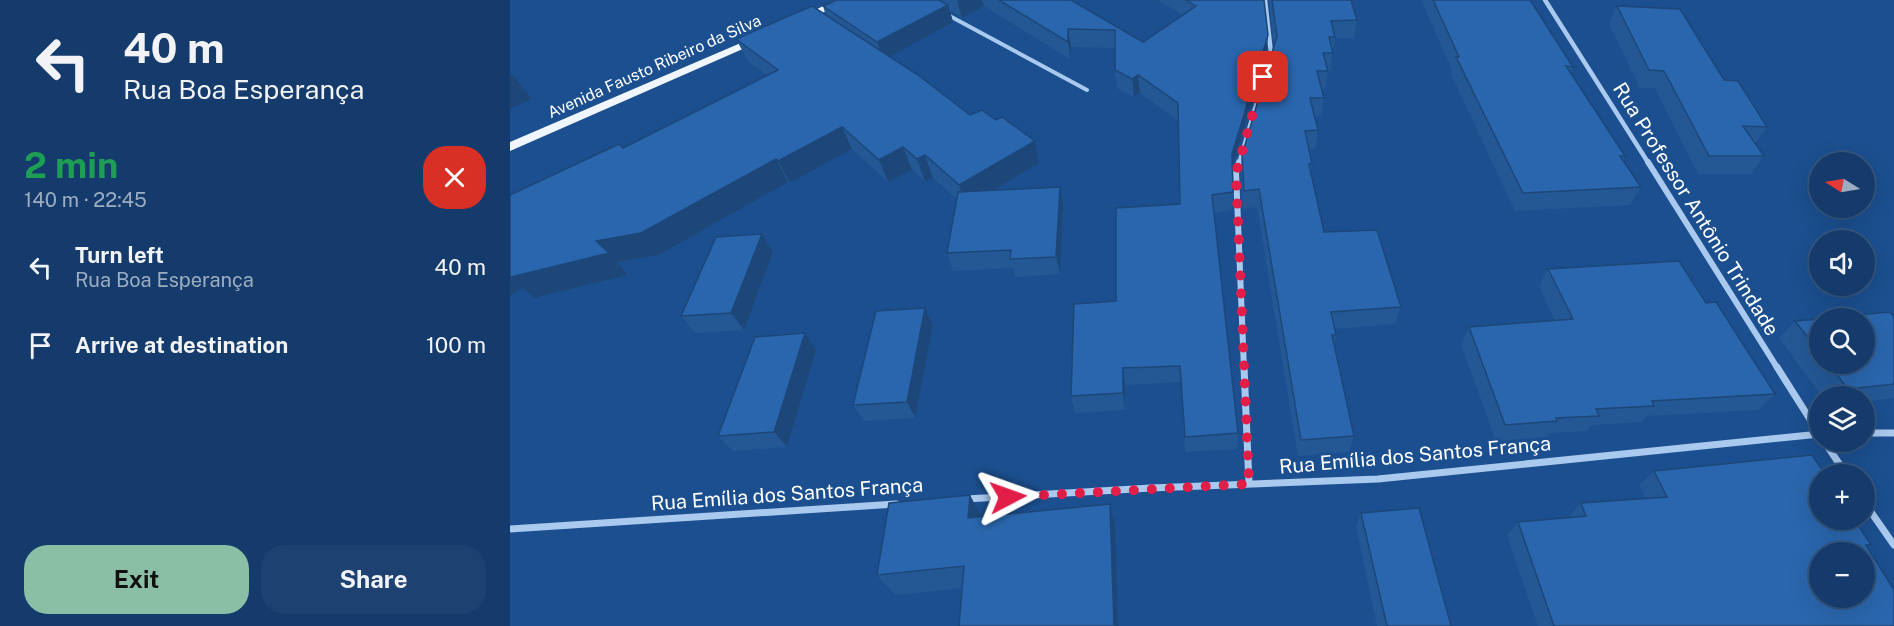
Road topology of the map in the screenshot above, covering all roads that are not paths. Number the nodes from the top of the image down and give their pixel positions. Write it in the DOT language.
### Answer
graph roads {
  1 [pos="845,0"];
  2 [pos="1265,0"];
  3 [pos="1545,0"];
  4 [pos="941,11"];
  5 [pos="788,25"];
  6 [pos="767,34"];
  7 [pos="1087,90"];
  8 [pos="510,147"];
  9 [pos="1809,418"];
  10 [pos="1894,433"];
  11 [pos="1875,434"];
  12 [pos="1809,435"];
  13 [pos="1249,484"];
  14 [pos="961,500"];
  15 [pos="902,504"];
  16 [pos="1875,518"];
  17 [pos="510,529"];
  18 [pos="1894,546"];
  1 -- 5 [label="main road, Avenida Fausto Ribeiro da Silva"];
  2 -- 13 [label="street"];
  3 -- 9 [label="street, Rua Professor Antônio Trindade"];
  4 -- 7 [label="lane"];
  6 -- 8 [label="main road, Avenida Fausto Ribeiro da Silva"];
  10 -- 11 [label="street"];
  12 -- 13 [label="street, Rua Emília dos Santos França"];
  13 -- 14 [label="street, Rua Emília dos Santos França"];
  15 -- 17 [label="street, Rua Emília dos Santos França"];
  16 -- 18 [label="street"];
}
